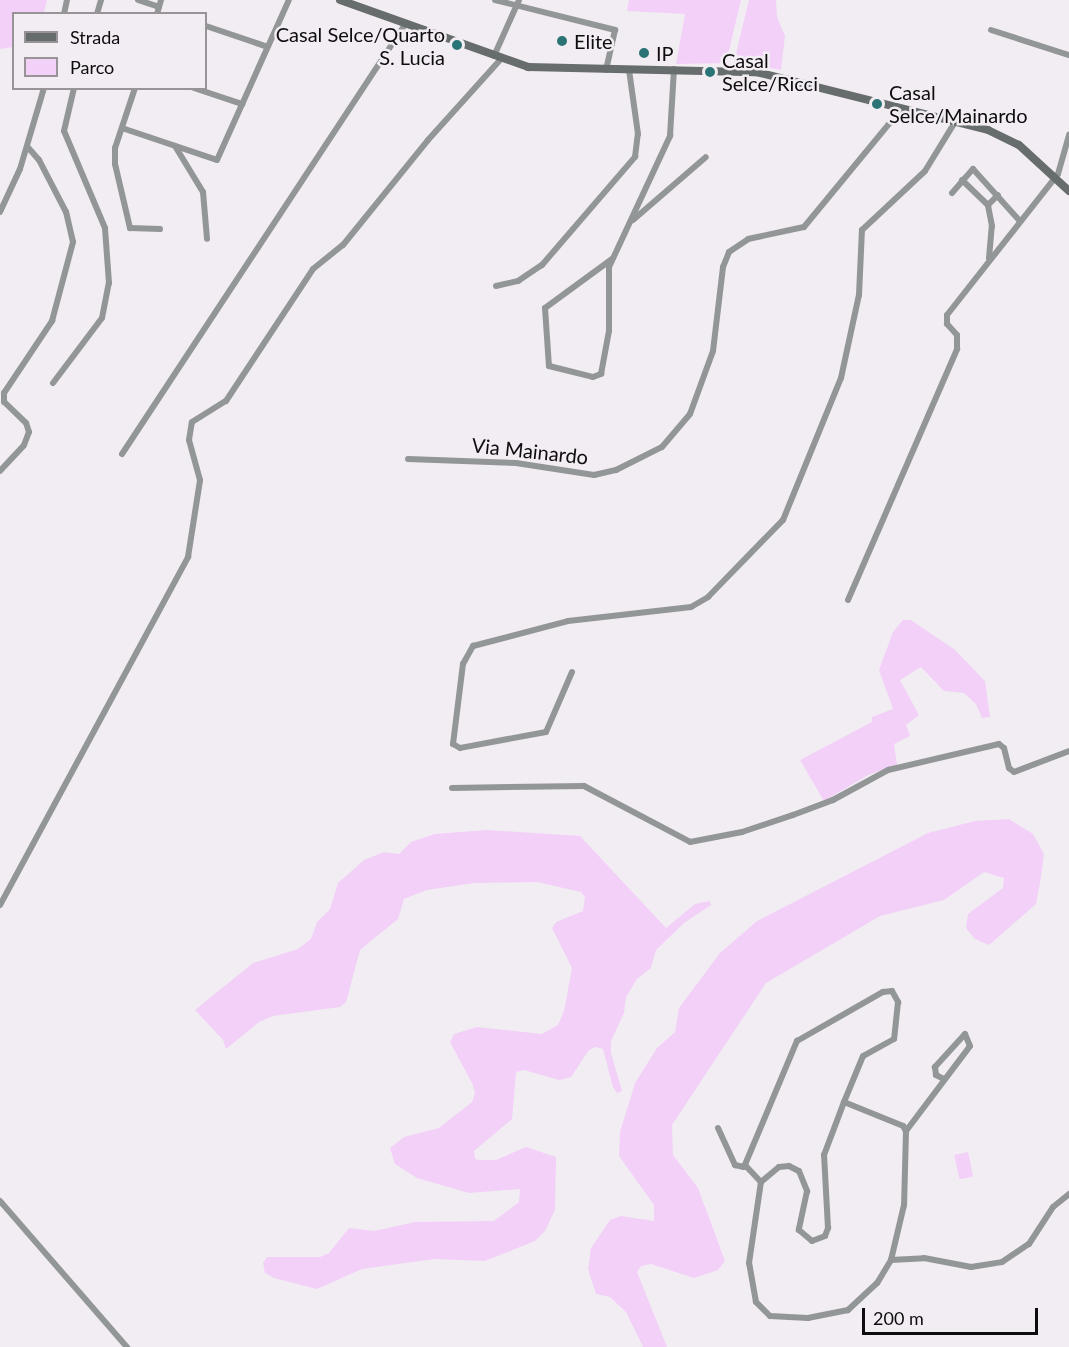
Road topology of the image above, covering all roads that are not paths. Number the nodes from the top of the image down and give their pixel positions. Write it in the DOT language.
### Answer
graph roads {
  1 [pos="138,0"];
  2 [pos="289,0"];
  3 [pos="340,0"];
  4 [pos="495,0"];
  5 [pos="519,0"];
  6 [pos="159,8"];
  7 [pos="516,8"];
  8 [pos="406,24"];
  9 [pos="207,26"];
  10 [pos="991,30"];
  11 [pos="268,47"];
  12 [pos="1069,55"];
  13 [pos="498,58"];
  14 [pos="674,69"];
  15 [pos="606,70"];
  16 [pos="628,70"];
  17 [pos="43,90"];
  18 [pos="74,90"];
  19 [pos="134,90"];
  20 [pos="200,90"];
  21 [pos="242,104"];
  22 [pos="902,108"];
  23 [pos="955,122"];
  24 [pos="122,128"];
  25 [pos="1069,135"];
  26 [pos="27,146"];
  27 [pos="174,146"];
  28 [pos="706,157"];
  29 [pos="1055,178"];
  30 [pos="962,180"];
  31 [pos="1069,191"];
  32 [pos="952,193"];
  33 [pos="998,195"];
  34 [pos="988,205"];
  35 [pos="0,212"];
  36 [pos="1019,220"];
  37 [pos="630,222"];
  38 [pos="160,229"];
  39 [pos="207,239"];
  40 [pos="612,259"];
  41 [pos="989,259"];
  42 [pos="496,286"];
  43 [pos="53,383"];
  44 [pos="122,454"];
  45 [pos="408,459"];
  46 [pos="0,471"];
  47 [pos="848,600"];
  48 [pos="572,672"];
  49 [pos="1069,751"];
  50 [pos="452,788"];
  51 [pos="0,904"];
  52 [pos="944,1079"];
  53 [pos="844,1102"];
  54 [pos="718,1128"];
  55 [pos="906,1131"];
  56 [pos="746,1165"];
  57 [pos="761,1182"];
  58 [pos="1069,1194"];
  59 [pos="0,1201"];
  60 [pos="891,1260"];
  61 [pos="127,1347"];
  1 -- 6 [label="street"];
  2 -- 11 [label="street"];
  3 -- 8 [label="main road"];
  4 -- 7 [label="street"];
  5 -- 7 [label="street"];
  7 -- 13 [label="street"];
  7 -- 15 [label="street"];
  8 -- 13 [label="main road"];
  8 -- 44 [label="street"];
  9 -- 11 [label="street"];
  10 -- 12 [label="street"];
  11 -- 21 [label="street"];
  13 -- 15 [label="main road"];
  13 -- 51 [label="street"];
  14 -- 16 [label="main road"];
  14 -- 22 [label="main road"];
  14 -- 37 [label="street"];
  15 -- 16 [label="main road"];
  16 -- 42 [label="street"];
  17 -- 26 [label="street"];
  18 -- 43 [label="street"];
  19 -- 24 [label="street"];
  20 -- 21 [label="street"];
  21 -- 27 [label="street"];
  22 -- 23 [label="main road"];
  22 -- 45 [label="street, Via Mainardo"];
  23 -- 29 [label="main road"];
  23 -- 48 [label="street"];
  24 -- 27 [label="street"];
  24 -- 38 [label="street"];
  25 -- 29 [label="street"];
  26 -- 35 [label="street"];
  26 -- 46 [label="street"];
  27 -- 39 [label="street"];
  28 -- 37 [label="street"];
  29 -- 31 [label="main road"];
  29 -- 36 [label="street"];
  30 -- 32 [label="street"];
  30 -- 33 [label="street"];
  30 -- 34 [label="street"];
  33 -- 34 [label="street"];
  33 -- 36 [label="street"];
  34 -- 41 [label="street"];
  36 -- 41 [label="street"];
  37 -- 40 [label="street"];
  40 -- 40 [label="street"];
  41 -- 47 [label="street"];
  49 -- 50 [label="street"];
  52 -- 52 [label="street"];
  52 -- 55 [label="street"];
  53 -- 55 [label="street"];
  53 -- 56 [label="street"];
  53 -- 57 [label="street"];
  54 -- 56 [label="street"];
  55 -- 60 [label="street"];
  56 -- 57 [label="street"];
  57 -- 60 [label="street"];
  58 -- 60 [label="street"];
  59 -- 61 [label="street"];
}
